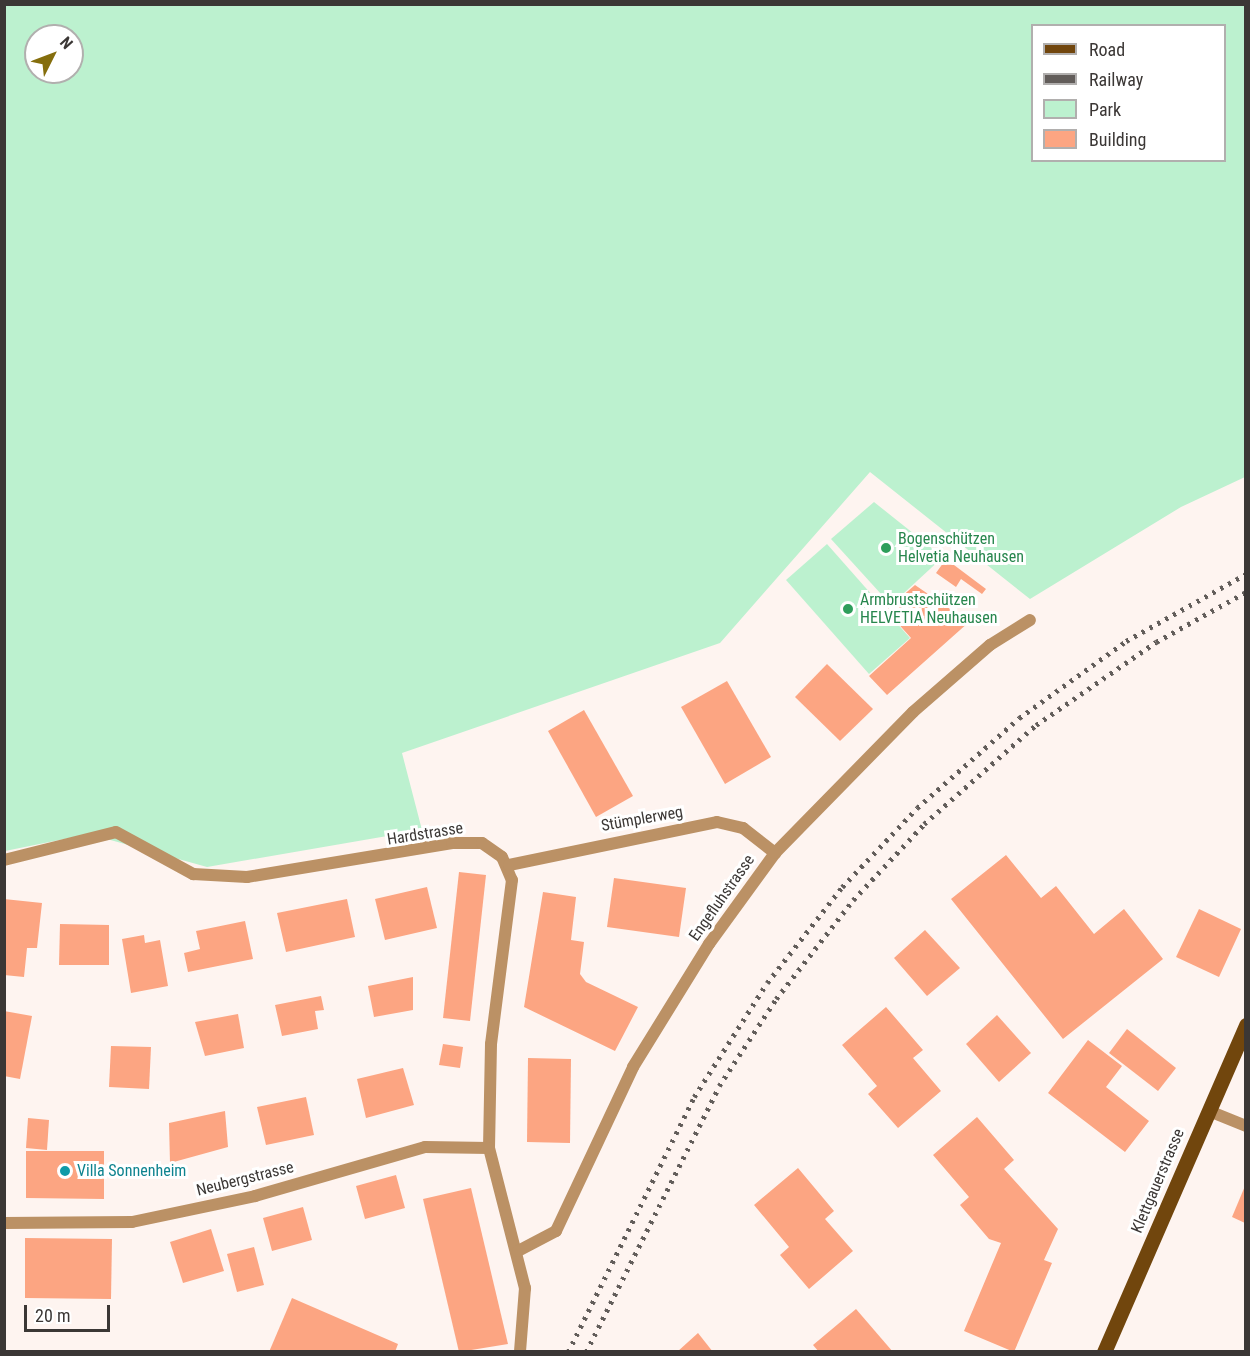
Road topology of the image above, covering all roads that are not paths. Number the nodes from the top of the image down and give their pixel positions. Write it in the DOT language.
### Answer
graph roads {
  1 [pos="1030,620"];
  2 [pos="775,853"];
  3 [pos="4,860"];
  4 [pos="509,866"];
  5 [pos="1245,1025"];
  6 [pos="1209,1111"];
  7 [pos="1245,1126"];
  8 [pos="489,1148"];
  9 [pos="4,1222"];
  10 [pos="518,1251"];
  11 [pos="520,1352"];
  12 [pos="1104,1352"];
  1 -- 2 [label="street, Engefluhstrasse"];
  2 -- 4 [label="street, Stümplerweg"];
  2 -- 10 [label="street, Engefluhstrasse"];
  3 -- 4 [label="street, Hardstrasse"];
  4 -- 8 [label="street"];
  5 -- 6 [label="main road, Klettgauerstrasse"];
  6 -- 7 [label="street"];
  6 -- 12 [label="main road, Klettgauerstrasse"];
  8 -- 9 [label="street, Neubergstrasse"];
  8 -- 10 [label="street"];
  10 -- 11 [label="street"];
}
